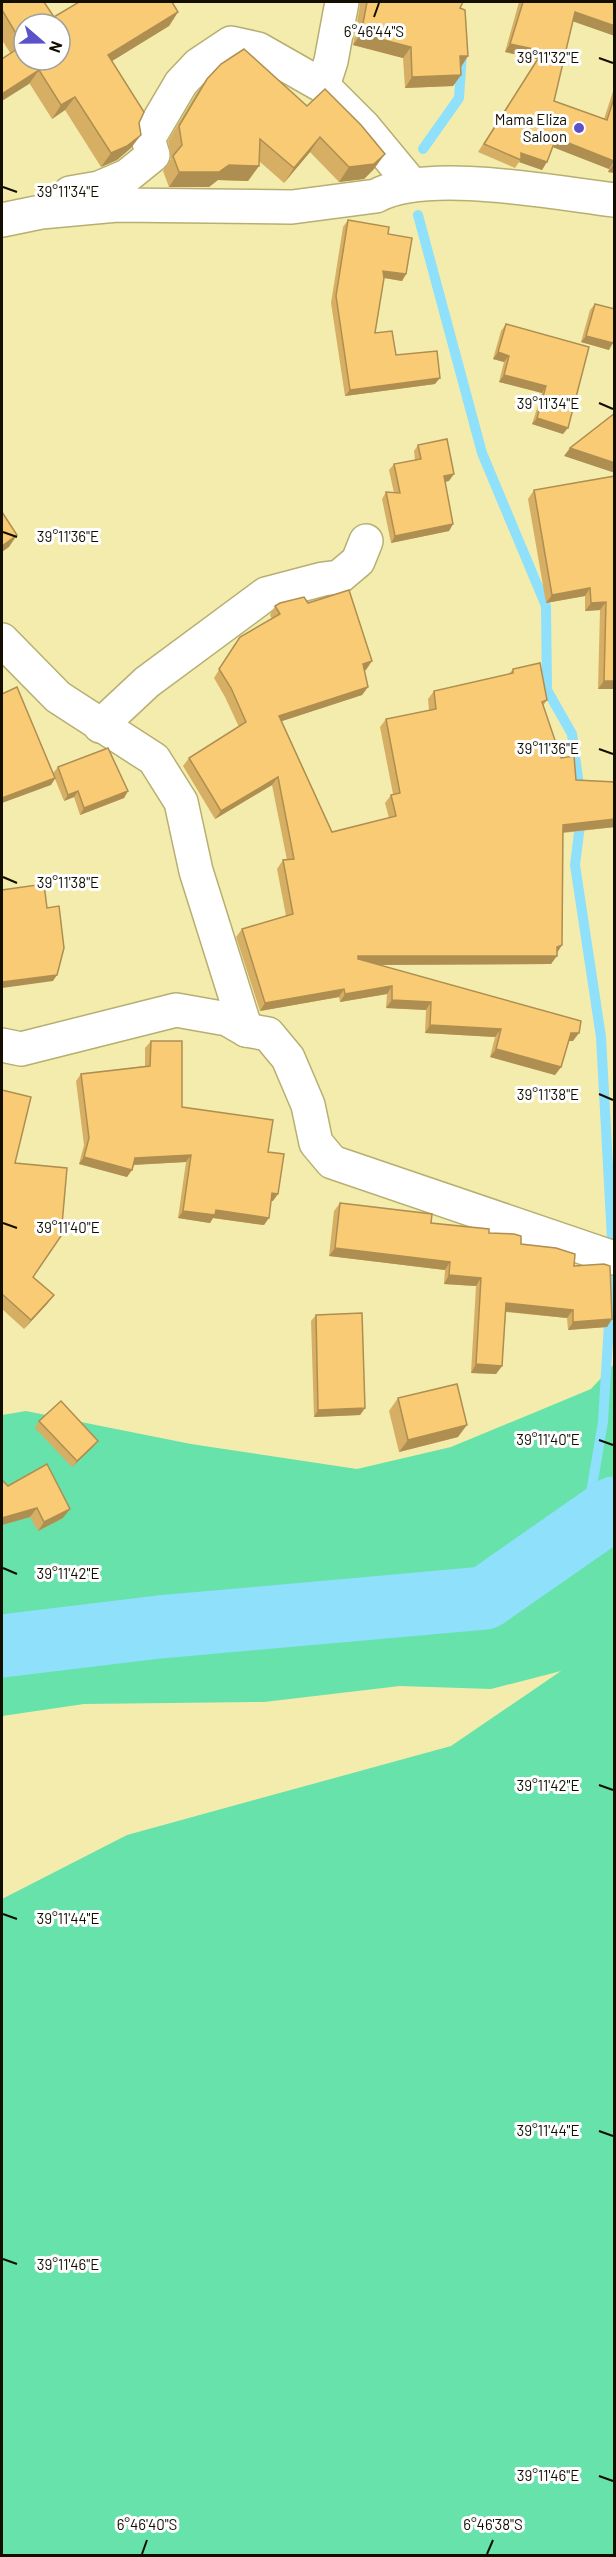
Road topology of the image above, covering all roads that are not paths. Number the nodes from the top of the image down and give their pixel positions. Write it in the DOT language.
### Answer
graph roads {
  1 [pos="342,2"];
  2 [pos="323,86"];
  3 [pos="412,185"];
  4 [pos="615,200"];
  5 [pos="41,212"];
  6 [pos="2,220"];
  7 [pos="366,541"];
  8 [pos="2,640"];
  9 [pos="100,726"];
  10 [pos="246,1030"];
  11 [pos="2,1045"];
  12 [pos="615,1258"];
  1 -- 2 [label="street"];
  2 -- 3 [label="street"];
  2 -- 5 [label="street"];
  3 -- 4 [label="street"];
  3 -- 5 [label="street"];
  5 -- 6 [label="street"];
  7 -- 9 [label="street"];
  8 -- 9 [label="street"];
  9 -- 10 [label="street"];
  10 -- 11 [label="street"];
  10 -- 12 [label="street"];
}
